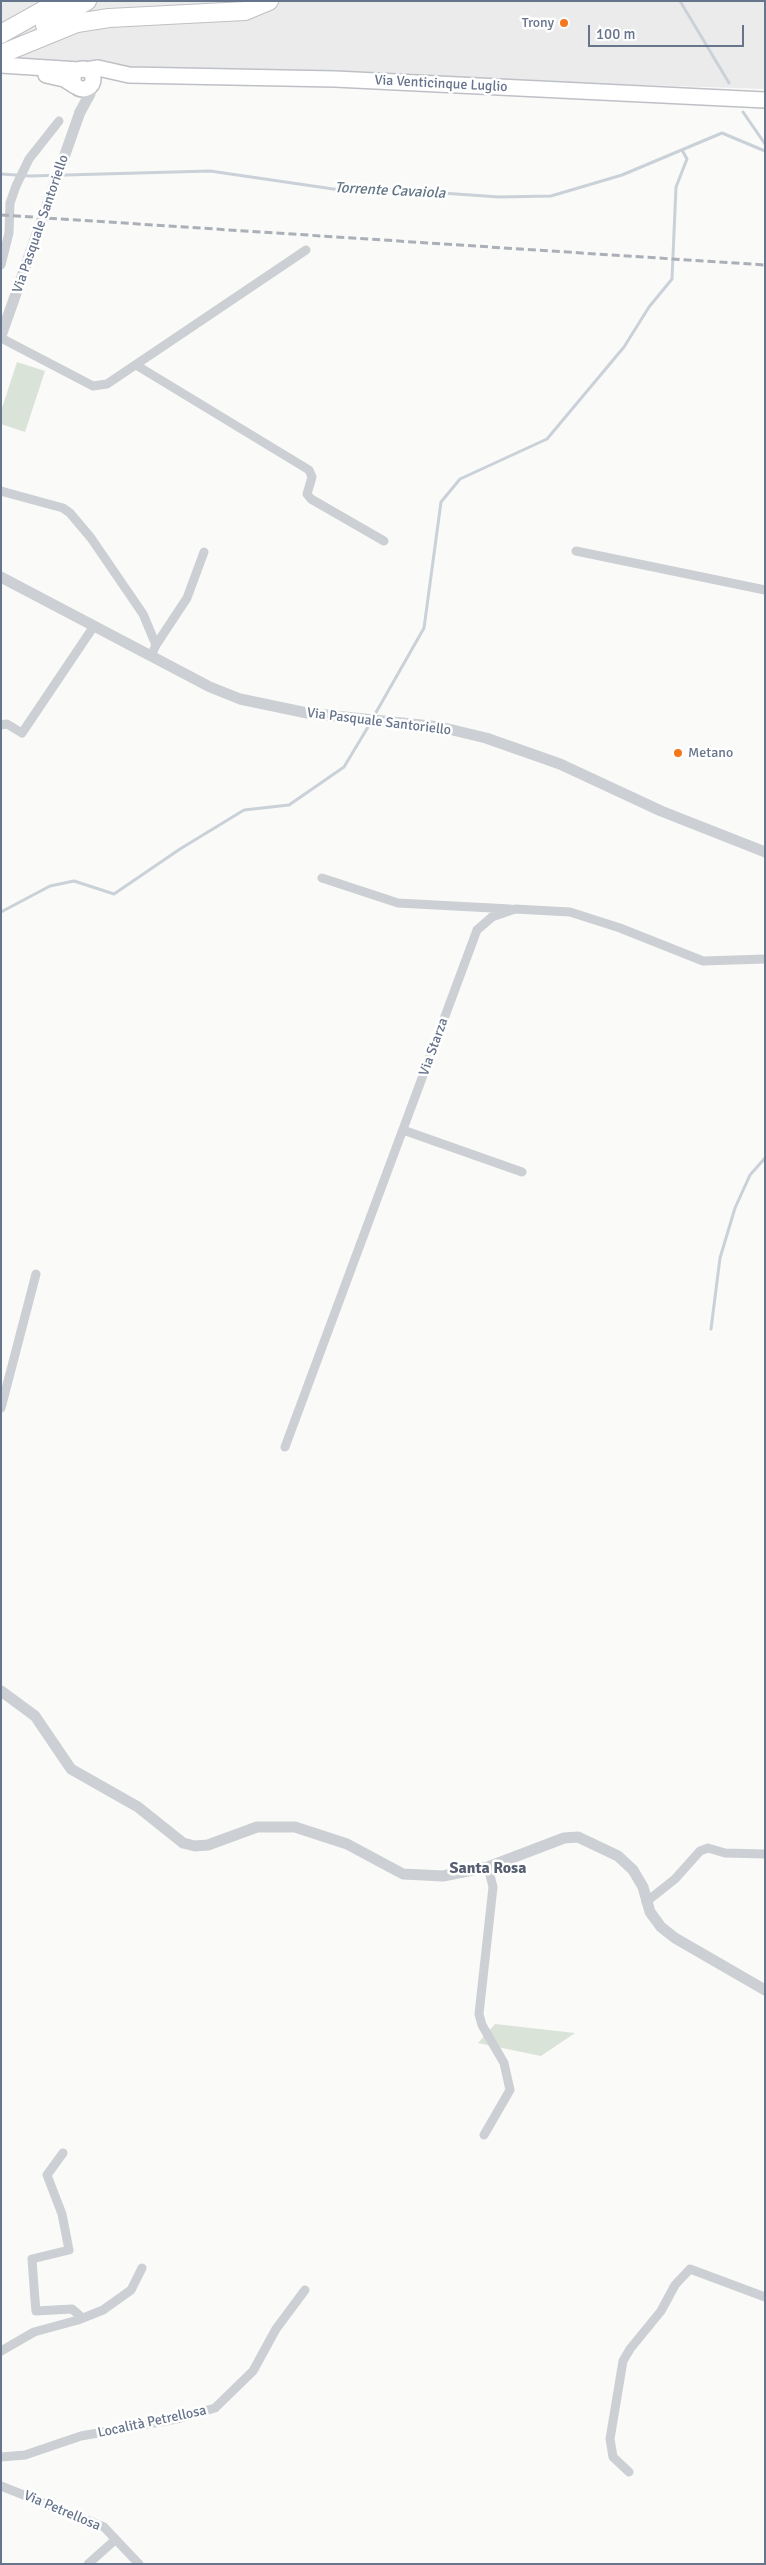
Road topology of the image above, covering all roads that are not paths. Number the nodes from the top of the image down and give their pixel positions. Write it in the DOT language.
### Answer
graph roads {
  1 [pos="42,1"];
  2 [pos="60,1"];
  3 [pos="87,1"];
  4 [pos="270,1"];
  5 [pos="141,6"];
  6 [pos="1,25"];
  7 [pos="1,34"];
  8 [pos="1,50"];
  9 [pos="1,54"];
  10 [pos="1,65"];
  11 [pos="1,72"];
  12 [pos="83,80"];
  13 [pos="765,100"];
  14 [pos="59,121"];
  15 [pos="306,250"];
  16 [pos="1,265"];
  17 [pos="1,337"];
  18 [pos="136,365"];
  19 [pos="1,491"];
  20 [pos="384,541"];
  21 [pos="576,551"];
  22 [pos="204,552"];
  23 [pos="1,577"];
  24 [pos="765,590"];
  25 [pos="94,626"];
  26 [pos="156,645"];
  27 [pos="151,656"];
  28 [pos="1,725"];
  29 [pos="765,852"];
  30 [pos="322,878"];
  31 [pos="515,909"];
  32 [pos="765,959"];
  33 [pos="403,1130"];
  34 [pos="522,1172"];
  35 [pos="36,1274"];
  36 [pos="1,1408"];
  37 [pos="285,1447"];
  38 [pos="1,1691"];
  39 [pos="765,1854"];
  40 [pos="488,1867"];
  41 [pos="646,1902"];
  42 [pos="765,1990"];
  43 [pos="484,2135"];
  44 [pos="63,2153"];
  45 [pos="142,2268"];
  46 [pos="305,2290"];
  47 [pos="765,2297"];
  48 [pos="78,2320"];
  49 [pos="1,2351"];
  50 [pos="1,2457"];
  51 [pos="629,2472"];
  52 [pos="1,2486"];
  53 [pos="115,2540"];
  54 [pos="88,2564"];
  55 [pos="139,2564"];
  1 -- 6 [label="highway"];
  2 -- 7 [label="highway"];
  3 -- 8 [label="highway"];
  4 -- 5 [label="highway"];
  5 -- 9 [label="highway"];
  10 -- 12 [label="main road, Via Venticinque Luglio"];
  11 -- 12 [label="main road"];
  12 -- 13 [label="main road, Via Venticinque Luglio"];
  12 -- 17 [label="street, Via Pasquale Santoriello, bridge"];
  14 -- 16 [label="street"];
  15 -- 18 [label="street"];
  17 -- 18 [label="street"];
  18 -- 20 [label="street"];
  19 -- 26 [label="street"];
  21 -- 24 [label="street"];
  22 -- 26 [label="street"];
  23 -- 25 [label="street, Via Pasquale Santoriello"];
  25 -- 27 [label="street, Via Pasquale Santoriello"];
  25 -- 28 [label="street"];
  26 -- 27 [label="street"];
  27 -- 29 [label="street, Via Pasquale Santoriello"];
  30 -- 31 [label="street"];
  31 -- 32 [label="street, Via Starza"];
  31 -- 33 [label="street, Via Starza"];
  33 -- 34 [label="street"];
  33 -- 37 [label="street, Via Starza"];
  35 -- 36 [label="street"];
  38 -- 40 [label="street"];
  39 -- 41 [label="street"];
  40 -- 41 [label="street"];
  40 -- 43 [label="street"];
  41 -- 42 [label="street"];
  44 -- 48 [label="street"];
  45 -- 48 [label="street"];
  46 -- 50 [label="street, Località Petrellosa"];
  47 -- 51 [label="street"];
  48 -- 49 [label="street"];
  52 -- 53 [label="street, Via Petrellosa"];
  53 -- 54 [label="street"];
  53 -- 55 [label="street, Via Petrellosa"];
}
